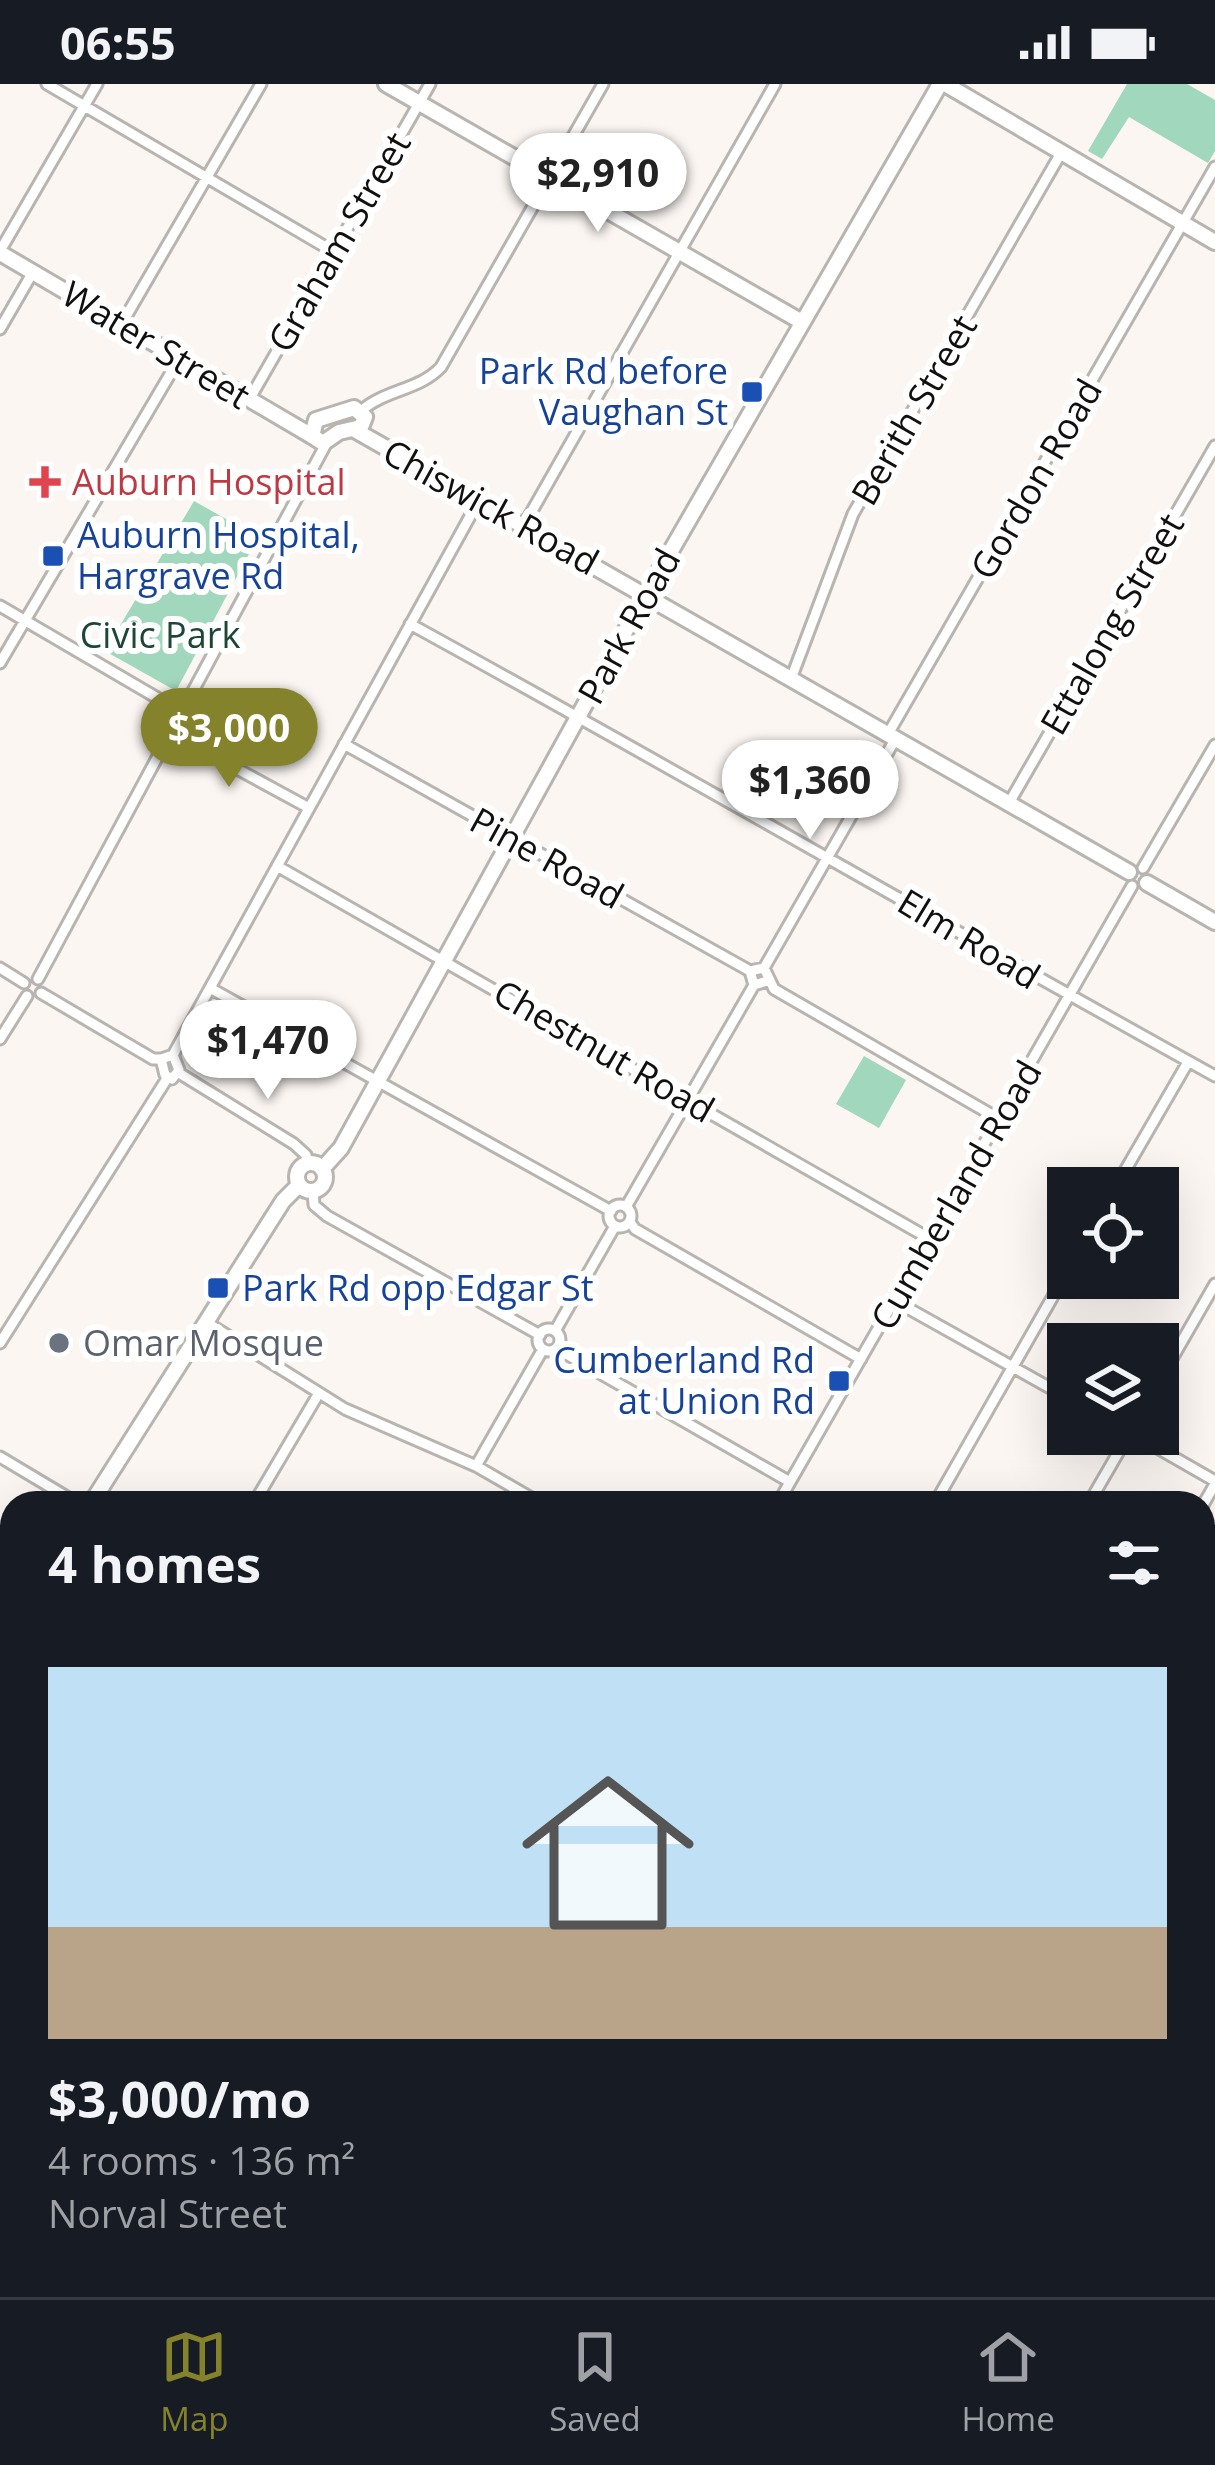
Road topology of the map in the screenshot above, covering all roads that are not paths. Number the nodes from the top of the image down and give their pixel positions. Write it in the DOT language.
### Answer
graph roads {
  1 [pos="47,84"];
  2 [pos="97,84"];
  3 [pos="261,84"];
  4 [pos="386,84"];
  5 [pos="430,84"];
  6 [pos="603,84"];
  7 [pos="775,84"];
  8 [pos="943,84"];
  9 [pos="418,103"];
  10 [pos="85,106"];
  11 [pos="1061,153"];
  12 [pos="1215,167"];
  13 [pos="206,178"];
  14 [pos="549,178"];
  15 [pos="1183,223"];
  16 [pos="1215,242"];
  17 [pos="0,252"];
  18 [pos="334,252"];
  19 [pos="679,253"];
  20 [pos="33,272"];
  21 [pos="802,322"];
  22 [pos="122,325"];
  23 [pos="0,329"];
  24 [pos="179,359"];
  25 [pos="249,400"];
  26 [pos="361,411"];
  27 [pos="353,429"];
  28 [pos="312,436"];
  29 [pos="327,442"];
  30 [pos="1215,446"];
  31 [pos="479,500"];
  32 [pos="524,525"];
  33 [pos="645,595"];
  34 [pos="0,606"];
  35 [pos="25,620"];
  36 [pos="410,624"];
  37 [pos="0,663"];
  38 [pos="791,679"];
  39 [pos="183,713"];
  40 [pos="578,716"];
  41 [pos="171,733"];
  42 [pos="892,736"];
  43 [pos="344,744"];
  44 [pos="1215,745"];
  45 [pos="1009,803"];
  46 [pos="308,808"];
  47 [pos="510,837"];
  48 [pos="828,856"];
  49 [pos="277,866"];
  50 [pos="1138,877"];
  51 [pos="1215,922"];
  52 [pos="443,958"];
  53 [pos="0,968"];
  54 [pos="764,968"];
  55 [pos="750,971"];
  56 [pos="38,979"];
  57 [pos="767,981"];
  58 [pos="24,982"];
  59 [pos="754,985"];
  60 [pos="210,988"];
  61 [pos="41,993"];
  62 [pos="27,996"];
  63 [pos="1070,997"];
  64 [pos="0,1039"];
  65 [pos="167,1057"];
  66 [pos="1188,1062"];
  67 [pos="173,1075"];
  68 [pos="1215,1076"];
  69 [pos="377,1080"];
  70 [pos="688,1098"];
  71 [pos="999,1119"];
  72 [pos="315,1166"];
  73 [pos="1127,1167"];
  74 [pos="306,1188"];
  75 [pos="626,1207"];
  76 [pos="611,1211"];
  77 [pos="630,1222"];
  78 [pos="615,1226"];
  79 [pos="930,1239"];
  80 [pos="1215,1284"];
  81 [pos="1051,1299"];
  82 [pos="895,1301"];
  83 [pos="206,1322"];
  84 [pos="555,1331"];
  85 [pos="540,1335"];
  86 [pos="0,1343"];
  87 [pos="559,1346"];
  88 [pos="1179,1347"];
  89 [pos="543,1349"];
  90 [pos="861,1359"];
  91 [pos="1012,1368"];
  92 [pos="1047,1387"];
  93 [pos="319,1393"];
  94 [pos="1119,1455"];
  95 [pos="1167,1455"];
  96 [pos="0,1457"];
  97 [pos="476,1466"];
  98 [pos="790,1482"];
  99 [pos="1215,1483"];
  100 [pos="58,1491"];
  101 [pos="100,1491"];
  102 [pos="261,1491"];
  103 [pos="519,1491"];
  104 [pos="785,1491"];
  105 [pos="942,1491"];
  106 [pos="1097,1491"];
  1 -- 10 [label="street"];
  2 -- 10 [label="street"];
  3 -- 13 [label="street"];
  4 -- 9 [label="street"];
  5 -- 9 [label="street, Graham Street"];
  6 -- 14 [label="street"];
  7 -- 19 [label="street"];
  8 -- 11 [label="street"];
  8 -- 21 [label="street, Park Road"];
  9 -- 14 [label="street"];
  9 -- 18 [label="street, Graham Street"];
  10 -- 13 [label="street"];
  10 -- 17 [label="street"];
  11 -- 15 [label="street"];
  11 -- 38 [label="street, Berith Street"];
  12 -- 15 [label="street, Gordon Road"];
  13 -- 18 [label="street"];
  13 -- 22 [label="street"];
  14 -- 19 [label="street"];
  14 -- 26 [label="street"];
  15 -- 16 [label="street"];
  15 -- 42 [label="street, Gordon Road"];
  17 -- 20 [label="street, Water Street"];
  18 -- 25 [label="street, Graham Street"];
  19 -- 21 [label="street"];
  19 -- 32 [label="street"];
  20 -- 22 [label="street, Water Street"];
  20 -- 23 [label="street"];
  21 -- 33 [label="street, Park Road"];
  22 -- 24 [label="street, Water Street"];
  24 -- 25 [label="street, Water Street"];
  24 -- 35 [label="street"];
  25 -- 28 [label="street, Water Street"];
  26 -- 27 [label="street"];
  26 -- 28 [label="street"];
  27 -- 29 [label="street"];
  27 -- 31 [label="street, Chiswick Road"];
  28 -- 29 [label="street, Water Street"];
  29 -- 39 [label="street"];
  30 -- 45 [label="street, Ettalong Street"];
  31 -- 32 [label="street, Chiswick Road"];
  31 -- 36 [label="street"];
  32 -- 33 [label="street, Chiswick Road"];
  33 -- 38 [label="street, Chiswick Road"];
  33 -- 40 [label="street, Park Road"];
  34 -- 35 [label="street"];
  35 -- 37 [label="street"];
  35 -- 39 [label="street"];
  36 -- 40 [label="street, Elm Road"];
  36 -- 43 [label="street"];
  38 -- 42 [label="street, Chiswick Road"];
  39 -- 41 [label="street"];
  40 -- 47 [label="street, Park Road"];
  40 -- 48 [label="street, Elm Road"];
  41 -- 46 [label="street"];
  41 -- 56 [label="street"];
  42 -- 45 [label="street, Chiswick Road"];
  42 -- 48 [label="street, Gordon Road"];
  43 -- 46 [label="street"];
  43 -- 47 [label="street, Pine Road"];
  44 -- 50 [label="street, Cumberland Road"];
  45 -- 50 [label="street, Chiswick Road"];
  46 -- 49 [label="street"];
  47 -- 52 [label="street, Park Road"];
  47 -- 55 [label="street, Pine Road"];
  48 -- 54 [label="street, Gordon Road"];
  48 -- 63 [label="street, Elm Road"];
  49 -- 52 [label="street, Chestnut Road"];
  49 -- 60 [label="street"];
  50 -- 51 [label="street, Chiswick Road"];
  50 -- 63 [label="street, Cumberland Road"];
  52 -- 69 [label="street, Park Road"];
  52 -- 70 [label="street, Chestnut Road"];
  53 -- 58 [label="street"];
  54 -- 55 [label="street"];
  54 -- 57 [label="street"];
  55 -- 59 [label="street"];
  56 -- 58 [label="street"];
  56 -- 61 [label="street"];
  57 -- 59 [label="street"];
  57 -- 71 [label="street"];
  58 -- 62 [label="street"];
  59 -- 70 [label="street"];
  60 -- 65 [label="street"];
  60 -- 69 [label="street"];
  61 -- 62 [label="street"];
  61 -- 65 [label="street"];
  62 -- 64 [label="street"];
  63 -- 66 [label="street, Elm Road"];
  63 -- 71 [label="street, Cumberland Road"];
  65 -- 67 [label="street"];
  66 -- 68 [label="street, Elm Road"];
  66 -- 73 [label="street"];
  67 -- 72 [label="street"];
  67 -- 86 [label="street"];
  69 -- 72 [label="street, Park Road"];
  69 -- 76 [label="street"];
  70 -- 75 [label="street"];
  70 -- 79 [label="street, Chestnut Road"];
  71 -- 79 [label="street, Cumberland Road"];
  72 -- 74 [label="street"];
  72 -- 74 [label="street"];
  74 -- 83 [label="street"];
  74 -- 85 [label="street"];
  75 -- 76 [label="street"];
  75 -- 77 [label="street"];
  76 -- 78 [label="street"];
  77 -- 78 [label="street"];
  77 -- 90 [label="street"];
  78 -- 84 [label="street"];
  79 -- 82 [label="street, Cumberland Road"];
  80 -- 88 [label="street"];
  81 -- 91 [label="street"];
  82 -- 90 [label="street, Cumberland Road"];
  82 -- 91 [label="street"];
  83 -- 93 [label="street"];
  83 -- 101 [label="street"];
  84 -- 85 [label="street"];
  84 -- 87 [label="street"];
  85 -- 89 [label="street"];
  87 -- 89 [label="street"];
  87 -- 98 [label="street"];
  89 -- 97 [label="street"];
  90 -- 98 [label="street, Cumberland Road"];
  91 -- 92 [label="street"];
  91 -- 105 [label="street"];
  93 -- 97 [label="street"];
  93 -- 102 [label="street"];
  94 -- 106 [label="street"];
  95 -- 99 [label="street"];
  96 -- 100 [label="street"];
  97 -- 103 [label="street"];
  98 -- 104 [label="street, Cumberland Road"];
}
